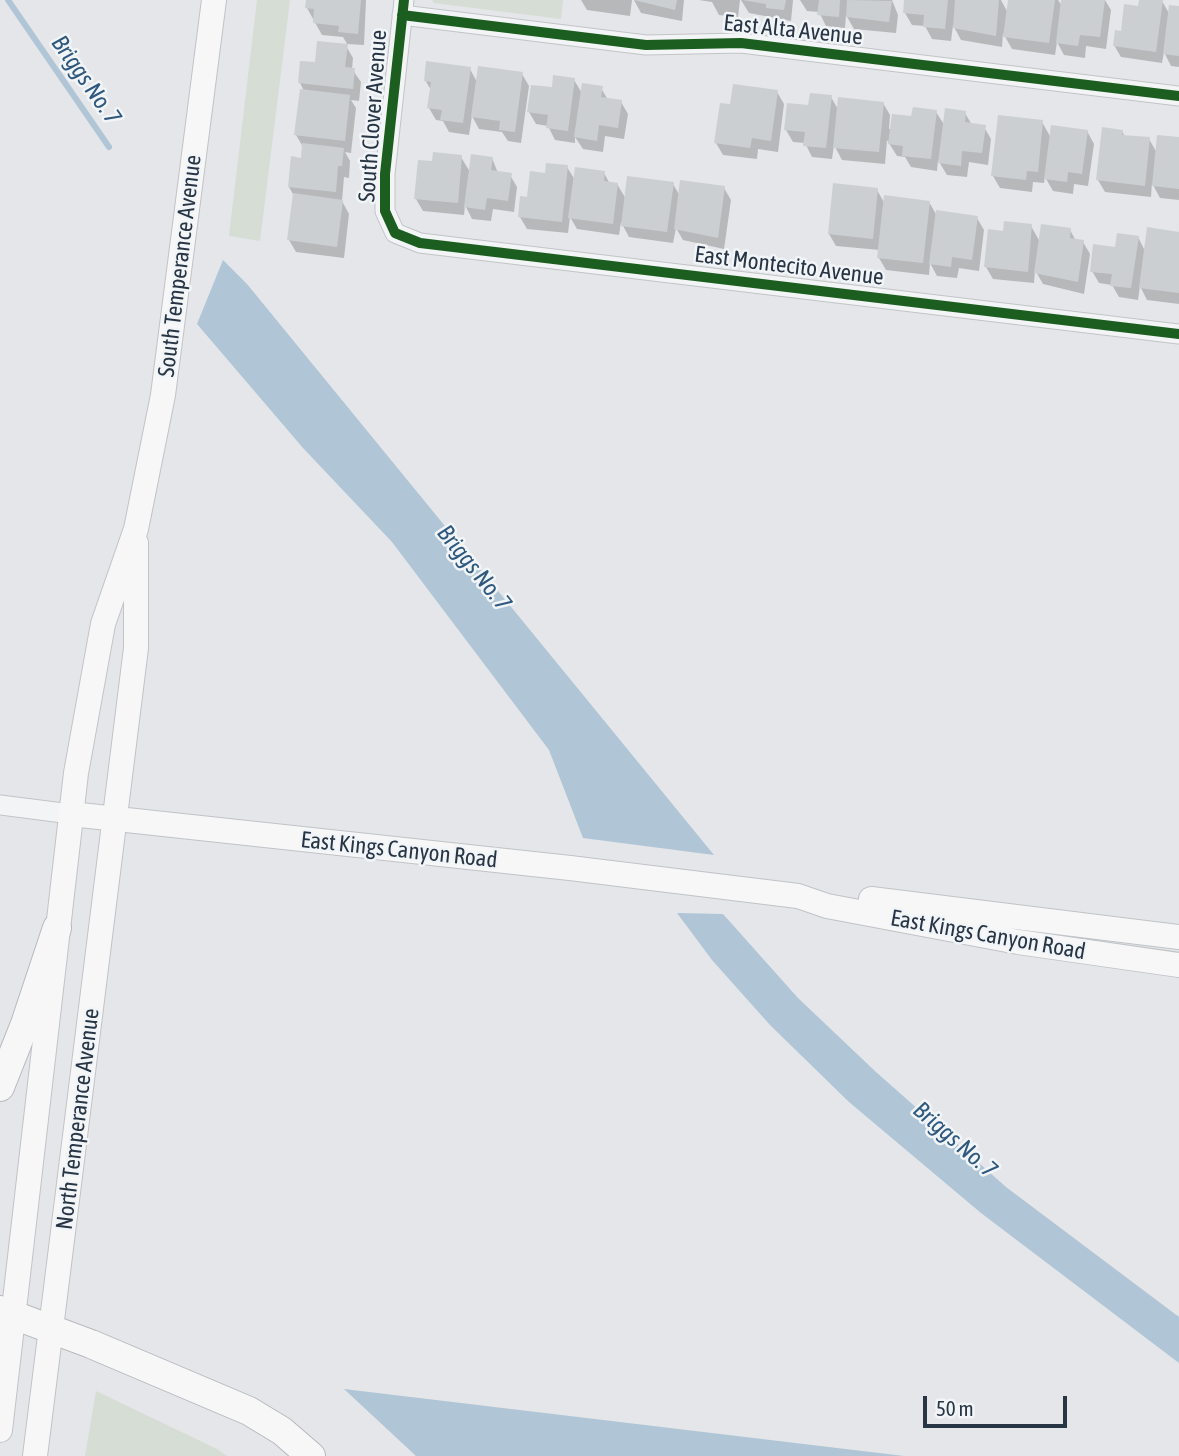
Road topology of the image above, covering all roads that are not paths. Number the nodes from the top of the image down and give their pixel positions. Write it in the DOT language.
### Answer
graph roads {
  1 [pos="214,0"];
  2 [pos="403,8"];
  3 [pos="1179,96"];
  4 [pos="395,233"];
  5 [pos="1179,334"];
  6 [pos="136,530"];
  7 [pos="76,773"];
  8 [pos="120,781"];
  9 [pos="0,805"];
  10 [pos="71,814"];
  11 [pos="116,819"];
  12 [pos="798,896"];
  13 [pos="57,928"];
  14 [pos="1179,937"];
  15 [pos="1179,951"];
  16 [pos="1103,956"];
  17 [pos="1179,965"];
  18 [pos="0,1087"];
  19 [pos="6,1313"];
  20 [pos="50,1329"];
  21 [pos="0,1430"];
  22 [pos="35,1456"];
  23 [pos="311,1456"];
  1 -- 6 [label="main road, South Temperance Avenue"];
  2 -- 3 [label="street, East Alta Avenue"];
  2 -- 4 [label="street, South Clover Avenue"];
  4 -- 5 [label="street, East Montecito Avenue"];
  6 -- 7 [label="main road, South Temperance Avenue"];
  6 -- 8 [label="main road, South Temperance Avenue"];
  7 -- 10 [label="main road, North Temperance Avenue"];
  8 -- 11 [label="main road, North Temperance Avenue"];
  9 -- 10 [label="street, East Kings Canyon Road"];
  10 -- 11 [label="main road, East Kings Canyon Road"];
  10 -- 13 [label="main road, North Temperance Avenue"];
  11 -- 12 [label="main road, East Kings Canyon Road"];
  11 -- 20 [label="main road, North Temperance Avenue"];
  12 -- 14 [label="main road, East Kings Canyon Road"];
  12 -- 16 [label="main road, East Kings Canyon Road"];
  13 -- 18 [label="highway"];
  13 -- 19 [label="main road, North Temperance Avenue"];
  15 -- 16 [label="main road"];
  16 -- 17 [label="main road, East Kings Canyon Road"];
  19 -- 20 [label="highway"];
  19 -- 21 [label="main road, North Temperance Avenue"];
  20 -- 22 [label="main road, North Temperance Avenue"];
  20 -- 23 [label="highway"];
}
